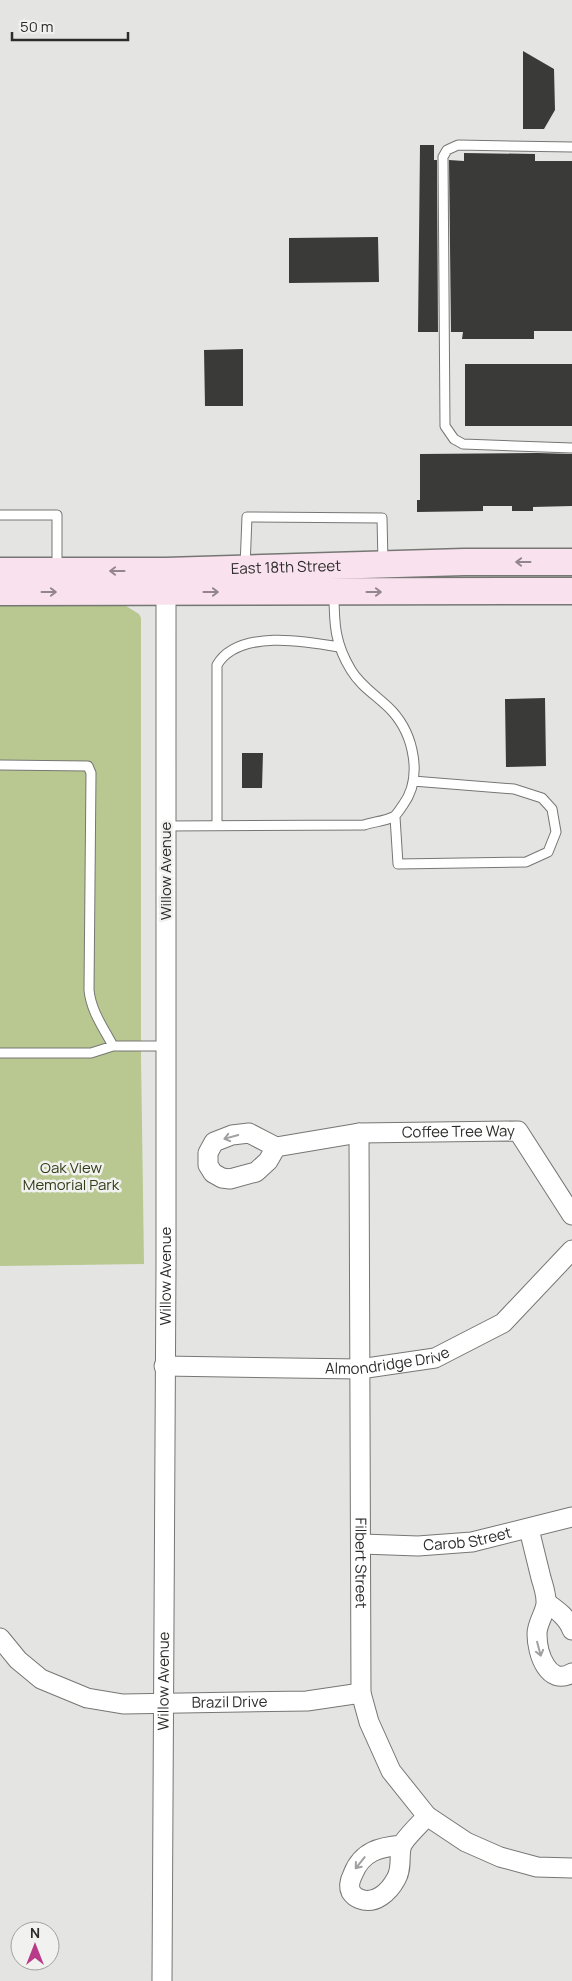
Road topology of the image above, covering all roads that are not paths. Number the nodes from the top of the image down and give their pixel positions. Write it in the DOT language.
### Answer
graph roads {
  1 [pos="572,147"];
  2 [pos="572,448"];
  3 [pos="0,514"];
  4 [pos="572,562"];
  5 [pos="383,564"];
  6 [pos="245,569"];
  7 [pos="0,571"];
  8 [pos="57,571"];
  9 [pos="166,582"];
  10 [pos="572,591"];
  11 [pos="0,592"];
  12 [pos="334,592"];
  13 [pos="339,648"];
  14 [pos="0,765"];
  15 [pos="413,781"];
  16 [pos="395,817"];
  17 [pos="217,825"];
  18 [pos="166,826"];
  19 [pos="113,1046"];
  20 [pos="166,1046"];
  21 [pos="0,1054"];
  22 [pos="359,1133"];
  23 [pos="276,1147"];
  24 [pos="572,1215"];
  25 [pos="572,1250"];
  26 [pos="164,1366"];
  27 [pos="360,1369"];
  28 [pos="572,1517"];
  29 [pos="529,1529"];
  30 [pos="362,1544"];
  31 [pos="547,1603"];
  32 [pos="572,1630"];
  33 [pos="0,1640"];
  34 [pos="572,1673"];
  35 [pos="361,1693"];
  36 [pos="164,1702"];
  37 [pos="427,1816"];
  38 [pos="402,1845"];
  39 [pos="572,1868"];
  40 [pos="162,1981"];
  1 -- 2 [label="lane"];
  3 -- 8 [label="lane"];
  4 -- 5 [label="main road, East 18th Street, one-way"];
  5 -- 6 [label="main road, East 18th Street"];
  5 -- 6 [label="lane"];
  6 -- 9 [label="main road, East 18th Street"];
  7 -- 8 [label="main road, East 18th Street"];
  9 -- 8 [label="main road, East 18th Street, one-way"];
  11 -- 9 [label="main road, East 18th Street, one-way"];
  9 -- 12 [label="main road, East 18th Street, one-way"];
  9 -- 18 [label="street, Willow Avenue"];
  12 -- 10 [label="main road, East 18th Street, one-way"];
  12 -- 13 [label="lane"];
  13 -- 15 [label="lane"];
  13 -- 17 [label="lane"];
  14 -- 19 [label="lane"];
  15 -- 16 [label="lane"];
  15 -- 16 [label="lane"];
  16 -- 17 [label="lane"];
  17 -- 18 [label="lane"];
  18 -- 20 [label="street, Willow Avenue"];
  19 -- 20 [label="lane"];
  19 -- 21 [label="lane"];
  20 -- 26 [label="street, Willow Avenue"];
  22 -- 23 [label="street"];
  22 -- 24 [label="street, Coffee Tree Way"];
  22 -- 27 [label="street, Filbert Street"];
  25 -- 27 [label="street, Almondridge Drive"];
  26 -- 27 [label="street, Almondridge Drive"];
  26 -- 36 [label="street, Willow Avenue"];
  27 -- 30 [label="street, Filbert Street"];
  28 -- 29 [label="street, Carob Street"];
  29 -- 30 [label="street, Carob Street"];
  29 -- 31 [label="street"];
  30 -- 35 [label="street, Filbert Street"];
  31 -- 32 [label="street"];
  31 -- 34 [label="street, one-way"];
  33 -- 36 [label="street, Brazil Drive"];
  35 -- 36 [label="street, Brazil Drive"];
  35 -- 37 [label="street, Filbert Street"];
  36 -- 40 [label="street, Willow Avenue"];
  37 -- 38 [label="street"];
  37 -- 39 [label="street, Filbert Street"];
}
